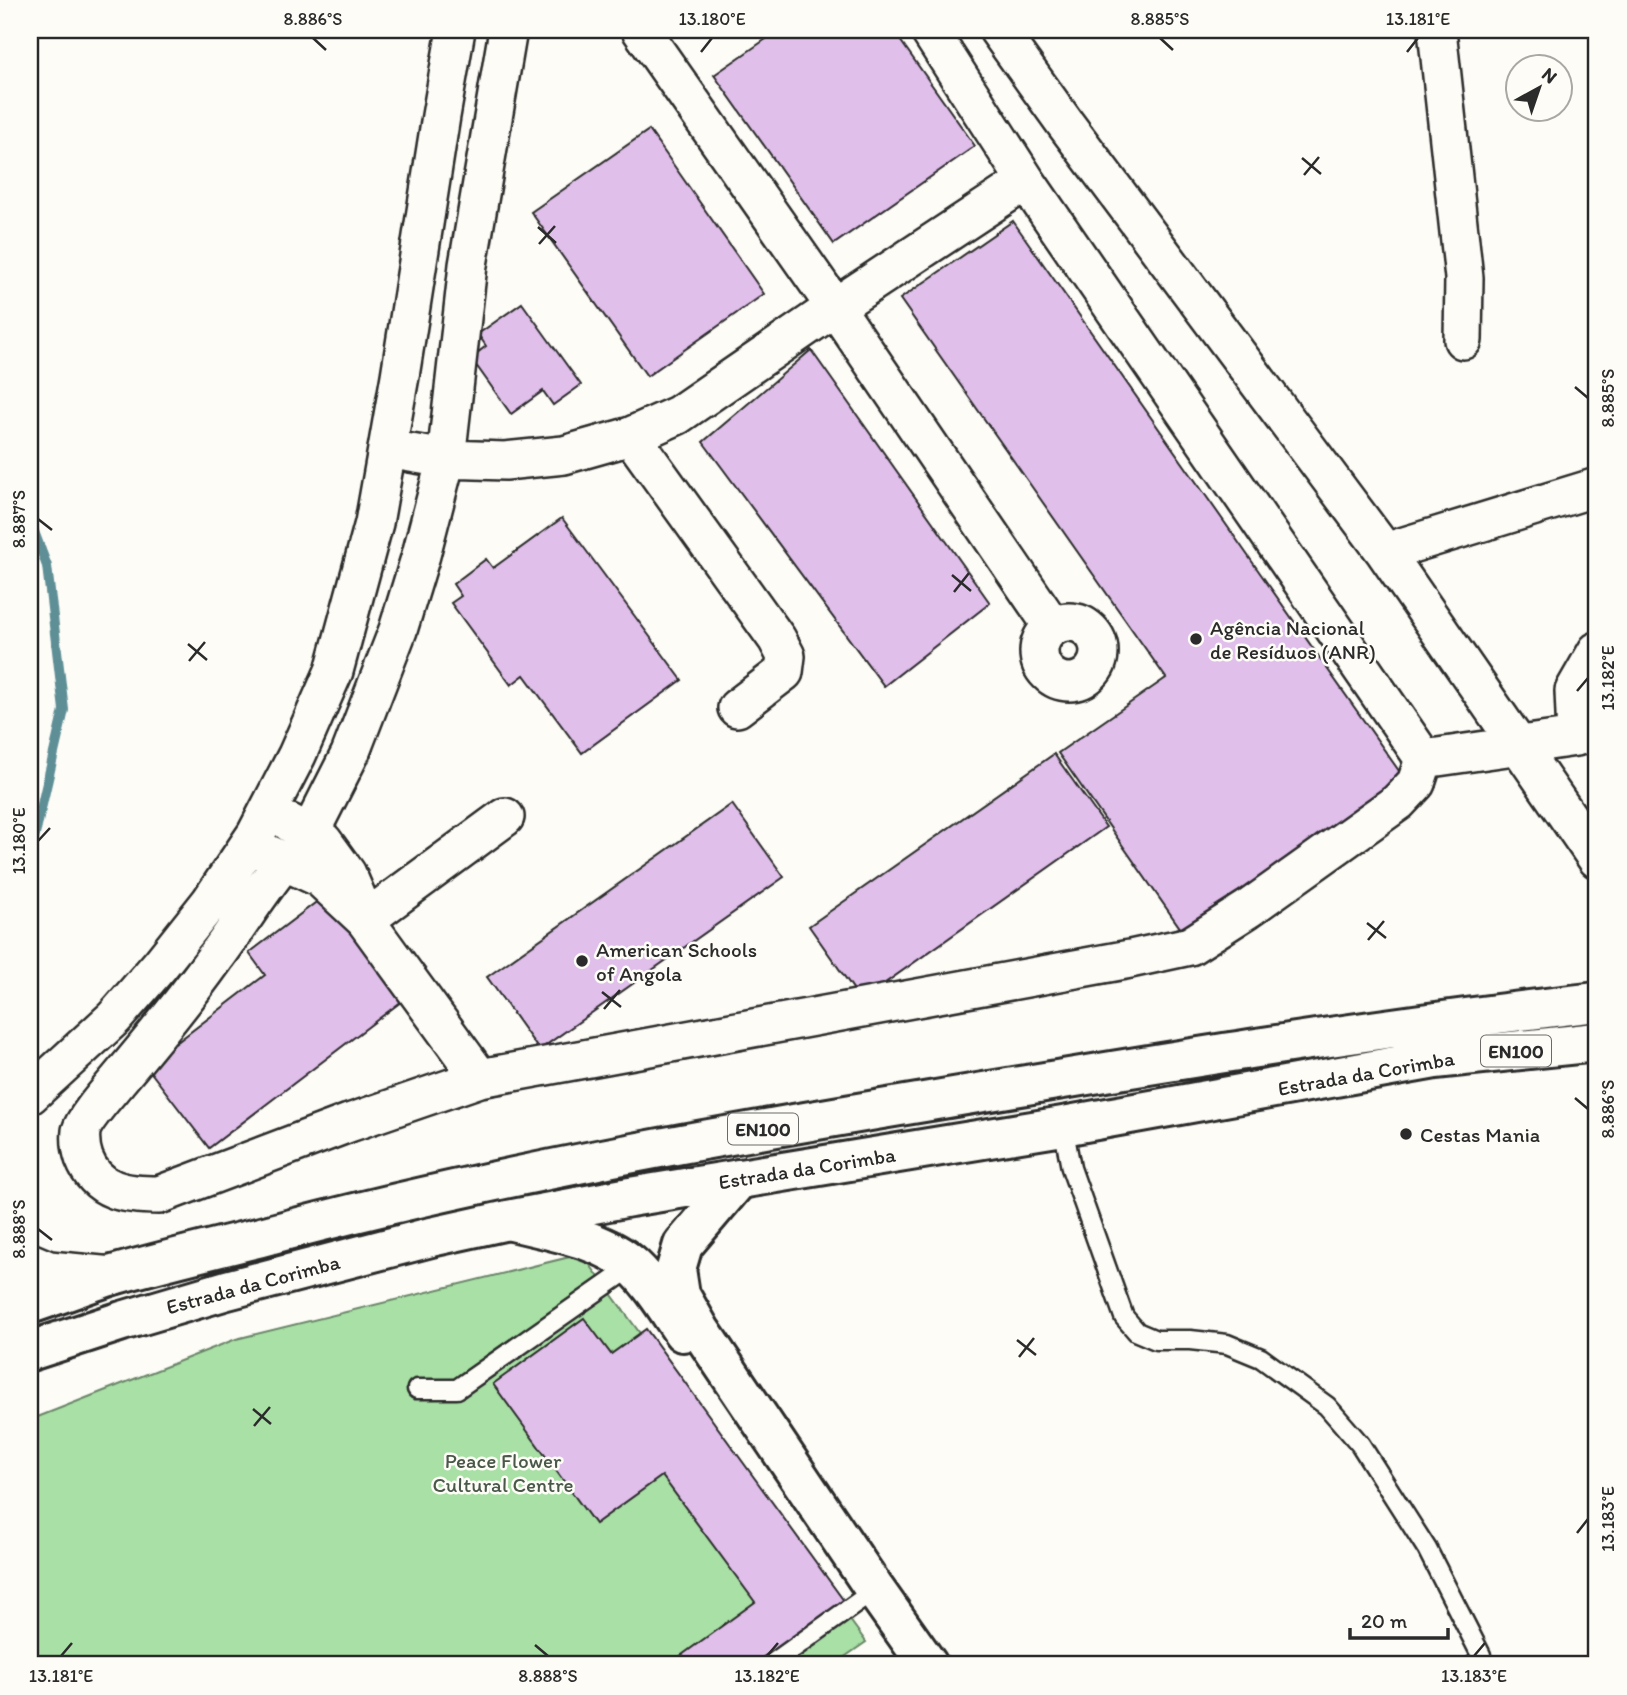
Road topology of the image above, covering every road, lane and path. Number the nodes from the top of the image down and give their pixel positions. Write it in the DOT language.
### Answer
graph roads {
  1 [pos="456,30"];
  2 [pos="508,30"];
  3 [pos="641,30"];
  4 [pos="929,30"];
  5 [pos="998,30"];
  6 [pos="1437,30"];
  7 [pos="1026,181"];
  8 [pos="835,307"];
  9 [pos="1463,340"];
  10 [pos="631,436"];
  11 [pos="387,449"];
  12 [pos="446,459"];
  13 [pos="1597,487"];
  14 [pos="1385,552"];
  15 [pos="1053,627"];
  16 [pos="1597,651"];
  17 [pos="737,708"];
  18 [pos="1586,733"];
  19 [pos="1519,744"];
  20 [pos="1424,760"];
  21 [pos="267,811"];
  22 [pos="505,817"];
  23 [pos="310,833"];
  24 [pos="249,844"];
  25 [pos="1597,859"];
  26 [pos="284,862"];
  27 [pos="365,920"];
  28 [pos="1597,1002"];
  29 [pos="1597,1042"];
  30 [pos="480,1078"];
  31 [pos="30,1095"];
  32 [pos="1063,1126"];
  33 [pos="739,1179"];
  34 [pos="508,1220"];
  35 [pos="30,1262"];
  36 [pos="633,1266"];
  37 [pos="111,1276"];
  38 [pos="30,1304"];
  39 [pos="30,1351"];
  40 [pos="721,1360"];
  41 [pos="417,1389"];
  42 [pos="875,1590"];
  43 [pos="770,1665"];
  44 [pos="928,1665"];
  45 [pos="1474,1665"];
  1 -- 11 [label="street"];
  2 -- 12 [label="street"];
  3 -- 8 [label="street"];
  4 -- 7 [label="street"];
  5 -- 14 [label="street"];
  6 -- 9 [label="street"];
  7 -- 8 [label="street"];
  7 -- 20 [label="street"];
  8 -- 10 [label="street"];
  8 -- 15 [label="street"];
  10 -- 12 [label="street"];
  10 -- 17 [label="street"];
  11 -- 12 [label="street"];
  11 -- 21 [label="street"];
  12 -- 23 [label="street"];
  13 -- 14 [label="street"];
  14 -- 19 [label="street"];
  16 -- 18 [label="street"];
  18 -- 19 [label="street"];
  19 -- 20 [label="street"];
  19 -- 25 [label="street"];
  20 -- 30 [label="street"];
  21 -- 23 [label="street"];
  21 -- 24 [label="street"];
  22 -- 27 [label="street"];
  23 -- 27 [label="street"];
  24 -- 26 [label="street"];
  24 -- 31 [label="street"];
  26 -- 27 [label="street"];
  26 -- 30 [label="street"];
  27 -- 30 [label="street"];
  28 -- 37 [label="main road, Estrada da Corimba / EN100"];
  29 -- 32 [label="main road, Estrada da Corimba / EN100"];
  32 -- 33 [label="main road, Estrada da Corimba / EN100"];
  32 -- 45 [label="lane"];
  33 -- 34 [label="main road, Estrada da Corimba / EN100"];
  33 -- 40 [label="main road"];
  34 -- 36 [label="main road"];
  34 -- 39 [label="main road, Estrada da Corimba / EN100"];
  35 -- 37 [label="street"];
  36 -- 40 [label="main road"];
  36 -- 41 [label="lane"];
  37 -- 38 [label="main road, Estrada da Corimba / EN100"];
  40 -- 42 [label="main road"];
  42 -- 43 [label="lane"];
  42 -- 44 [label="main road"];
}
